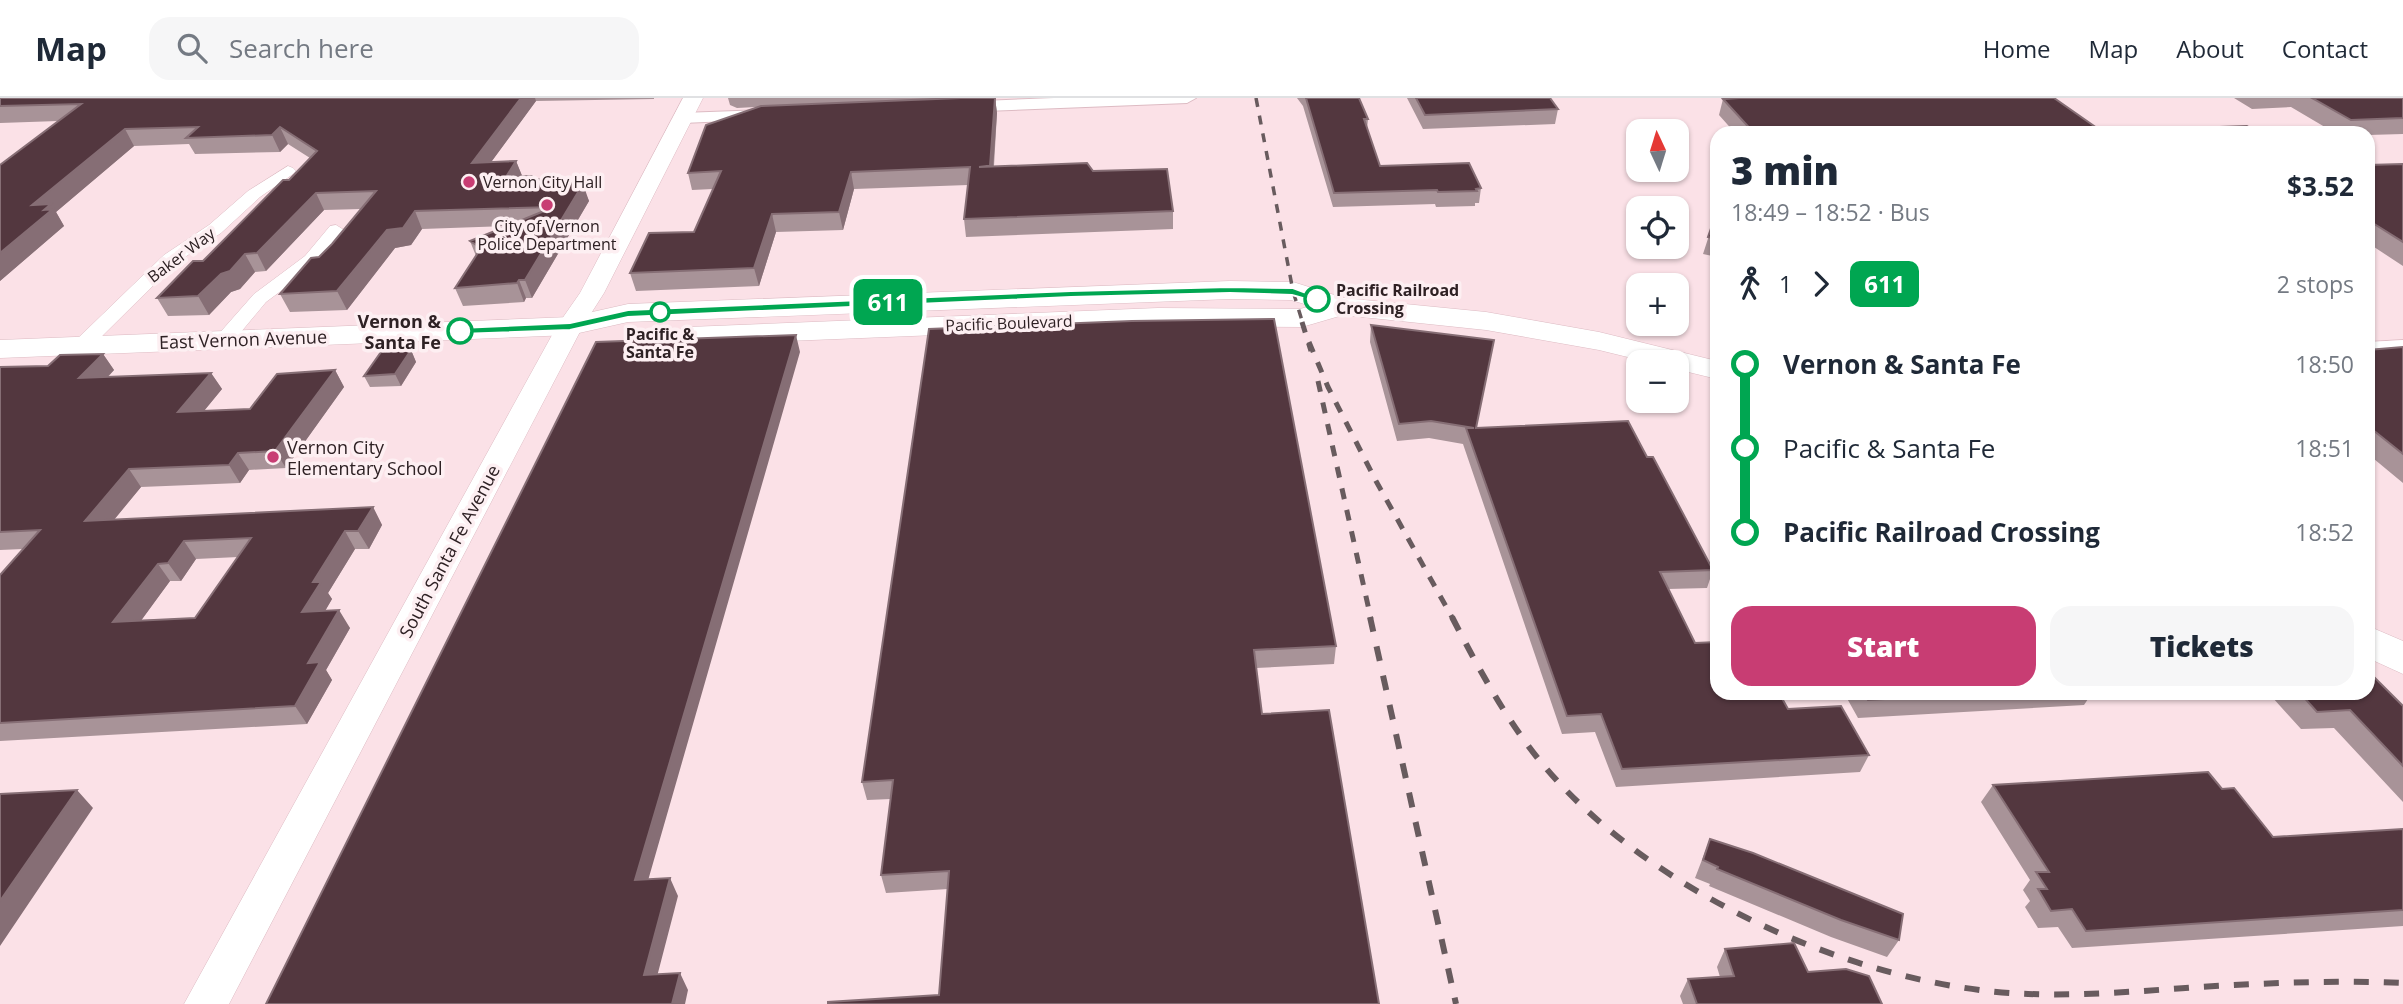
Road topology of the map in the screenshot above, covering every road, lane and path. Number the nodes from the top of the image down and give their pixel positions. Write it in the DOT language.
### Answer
graph roads {
  1 [pos="1187,98"];
  2 [pos="687,108"];
  3 [pos="940,108"];
  4 [pos="791,114"];
  5 [pos="288,172"];
  6 [pos="335,230"];
  7 [pos="570,327"];
  8 [pos="224,340"];
  9 [pos="81,346"];
  10 [pos="2403,346"];
  11 [pos="2375,348"];
  12 [pos="0,349"];
  13 [pos="1710,368"];
  14 [pos="2375,644"];
  15 [pos="2403,659"];
  16 [pos="206,1004"];
  1 -- 3 [label="street"];
  2 -- 4 [label="street"];
  2 -- 7 [label="main road, South Santa Fe Avenue"];
  5 -- 9 [label="street, Baker Way"];
  6 -- 8 [label="street"];
  7 -- 8 [label="main road, East Vernon Avenue"];
  7 -- 13 [label="main road, Pacific Boulevard"];
  7 -- 16 [label="main road, South Santa Fe Avenue"];
  8 -- 9 [label="main road, East Vernon Avenue"];
  9 -- 12 [label="main road, East Vernon Avenue"];
  10 -- 11 [label="street"];
  14 -- 15 [label="main road"];
}
